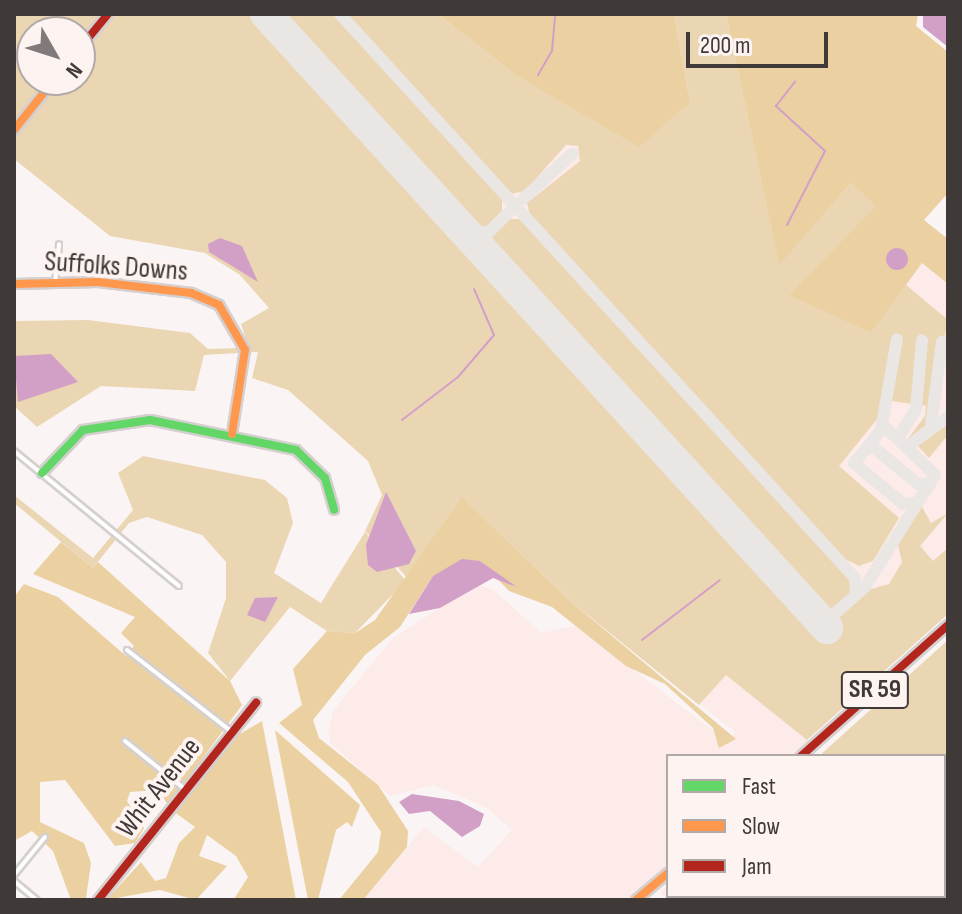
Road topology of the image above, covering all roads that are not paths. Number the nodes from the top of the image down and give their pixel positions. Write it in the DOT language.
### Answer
graph roads {
  1 [pos="41,96"];
  2 [pos="14,130"];
  3 [pos="59,244"];
  4 [pos="55,283"];
  5 [pos="14,284"];
  6 [pos="232,434"];
  7 [pos="14,451"];
  8 [pos="42,473"];
  9 [pos="334,510"];
  10 [pos="179,586"];
  11 [pos="948,625"];
  12 [pos="127,650"];
  13 [pos="256,703"];
  14 [pos="232,732"];
  15 [pos="125,741"];
  16 [pos="803,754"];
  17 [pos="186,790"];
  18 [pos="45,837"];
  19 [pos="666,875"];
  20 [pos="14,878"];
  21 [pos="37,900"];
  22 [pos="98,900"];
  23 [pos="636,900"];
  1 -- 2 [label="street"];
  3 -- 4 [label="street"];
  4 -- 5 [label="street, Suffolks Downs"];
  4 -- 6 [label="street, Suffolks Downs"];
  6 -- 8 [label="street"];
  6 -- 9 [label="street"];
  7 -- 8 [label="street"];
  8 -- 10 [label="street"];
  11 -- 16 [label="street, SR 59"];
  12 -- 14 [label="street"];
  13 -- 14 [label="street, Whit Avenue"];
  14 -- 17 [label="street, Whit Avenue"];
  15 -- 17 [label="street"];
  17 -- 22 [label="street, Whit Avenue"];
  18 -- 20 [label="street"];
  19 -- 23 [label="street"];
  20 -- 21 [label="street"];
}
